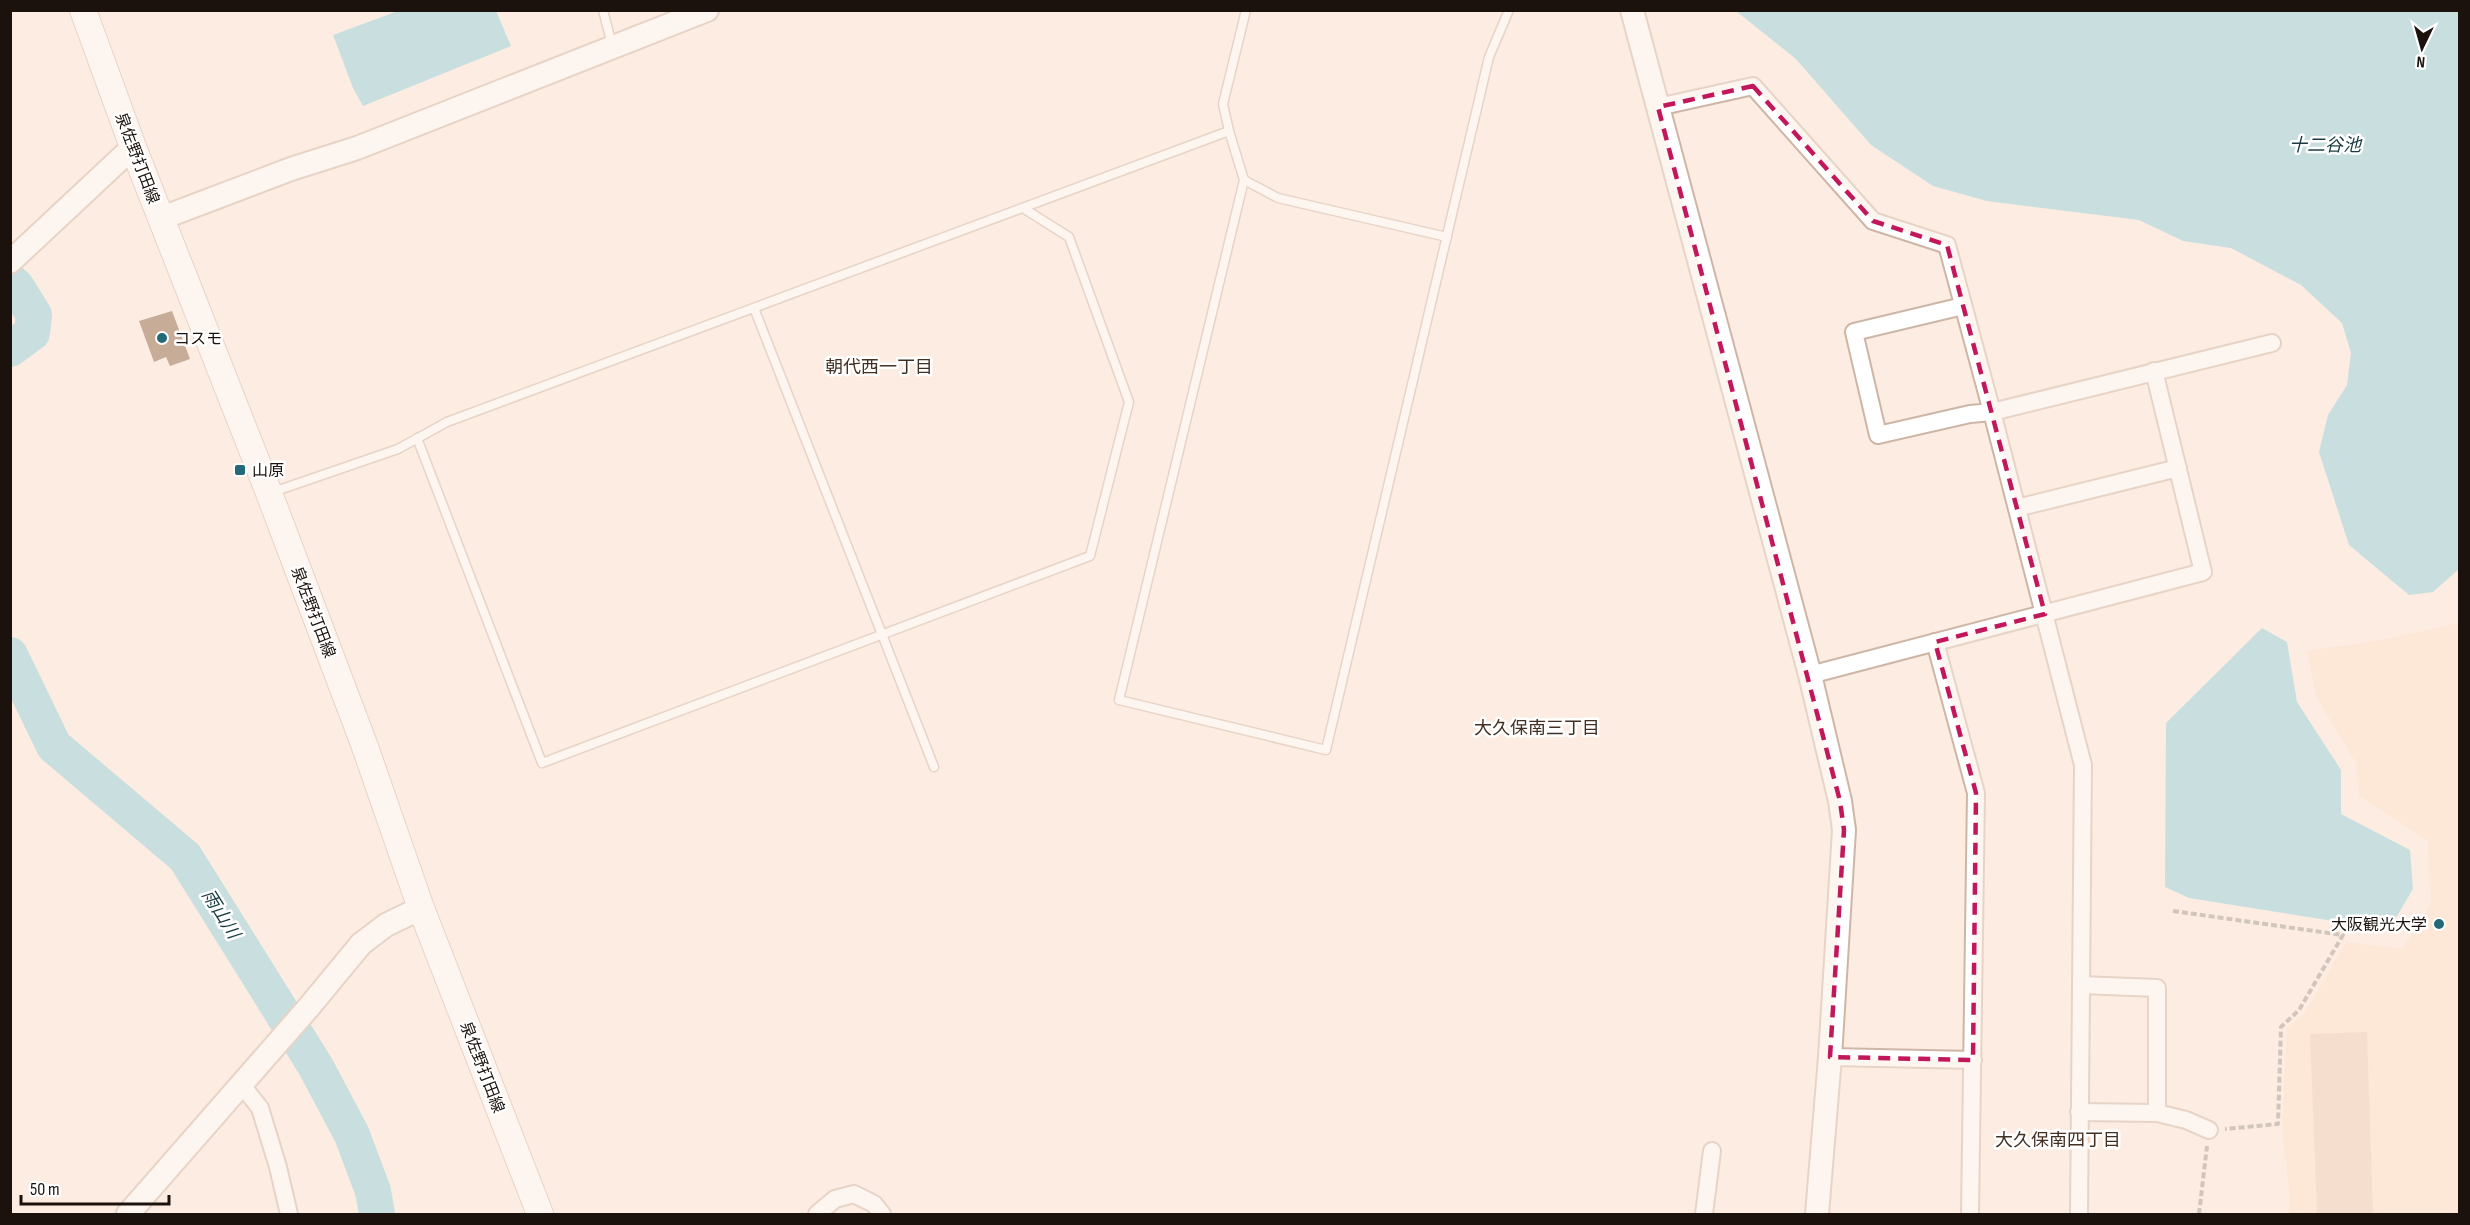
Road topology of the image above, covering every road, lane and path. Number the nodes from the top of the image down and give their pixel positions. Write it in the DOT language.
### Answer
graph roads {
  1 [pos="83,10"];
  2 [pos="603,10"];
  3 [pos="707,10"];
  4 [pos="1246,10"];
  5 [pos="1509,10"];
  6 [pos="1632,10"];
  7 [pos="612,48"];
  8 [pos="1658,107"];
  9 [pos="1228,131"];
  10 [pos="133,147"];
  11 [pos="1244,180"];
  12 [pos="1023,208"];
  13 [pos="162,218"];
  14 [pos="1447,237"];
  15 [pos="16,257"];
  16 [pos="1963,306"];
  17 [pos="754,308"];
  18 [pos="2272,343"];
  19 [pos="2154,371"];
  20 [pos="1992,412"];
  21 [pos="417,438"];
  22 [pos="2178,468"];
  23 [pos="269,493"];
  24 [pos="2017,508"];
  25 [pos="2045,614"];
  26 [pos="882,636"];
  27 [pos="1935,642"];
  28 [pos="1810,675"];
  29 [pos="934,767"];
  30 [pos="421,908"];
  31 [pos="2173,911"];
  32 [pos="2080,985"];
  33 [pos="1830,1057"];
  34 [pos="1973,1060"];
  35 [pos="241,1084"];
  36 [pos="2079,1112"];
  37 [pos="2157,1113"];
  38 [pos="2209,1131"];
  39 [pos="1712,1151"];
  40 [pos="128,1215"];
  41 [pos="289,1215"];
  42 [pos="540,1215"];
  43 [pos="817,1215"];
  44 [pos="882,1215"];
  45 [pos="1704,1215"];
  46 [pos="1817,1215"];
  47 [pos="1970,1215"];
  48 [pos="2079,1215"];
  49 [pos="2199,1215"];
  1 -- 10 [label="main road, 泉佐野打田線"];
  2 -- 7 [label="lane"];
  3 -- 7 [label="street"];
  4 -- 9 [label="lane"];
  5 -- 14 [label="lane"];
  6 -- 8 [label="street"];
  7 -- 13 [label="street"];
  8 -- 16 [label="street"];
  8 -- 28 [label="street"];
  9 -- 11 [label="lane"];
  9 -- 12 [label="lane"];
  10 -- 13 [label="main road, 泉佐野打田線"];
  10 -- 15 [label="street"];
  11 -- 14 [label="lane"];
  11 -- 14 [label="lane"];
  12 -- 17 [label="lane"];
  12 -- 26 [label="lane"];
  13 -- 23 [label="main road, 泉佐野打田線"];
  16 -- 20 [label="street"];
  16 -- 20 [label="street"];
  17 -- 21 [label="lane"];
  17 -- 26 [label="lane"];
  18 -- 19 [label="street"];
  19 -- 20 [label="street"];
  19 -- 22 [label="street"];
  20 -- 24 [label="street"];
  21 -- 23 [label="lane"];
  21 -- 26 [label="lane"];
  22 -- 24 [label="street"];
  22 -- 25 [label="street"];
  23 -- 30 [label="main road, 泉佐野打田線"];
  24 -- 25 [label="street"];
  25 -- 27 [label="street"];
  25 -- 32 [label="street"];
  26 -- 29 [label="lane"];
  27 -- 28 [label="street"];
  27 -- 34 [label="street"];
  28 -- 33 [label="street"];
  30 -- 35 [label="street"];
  30 -- 42 [label="main road, 泉佐野打田線"];
  31 -- 38 [label="path"];
  32 -- 36 [label="street"];
  32 -- 37 [label="street"];
  33 -- 34 [label="street"];
  33 -- 46 [label="street"];
  34 -- 47 [label="street"];
  35 -- 40 [label="street"];
  35 -- 41 [label="street"];
  36 -- 37 [label="street"];
  36 -- 48 [label="street"];
  37 -- 38 [label="street"];
  38 -- 49 [label="path"];
  39 -- 45 [label="street"];
  43 -- 44 [label="street"];
}
